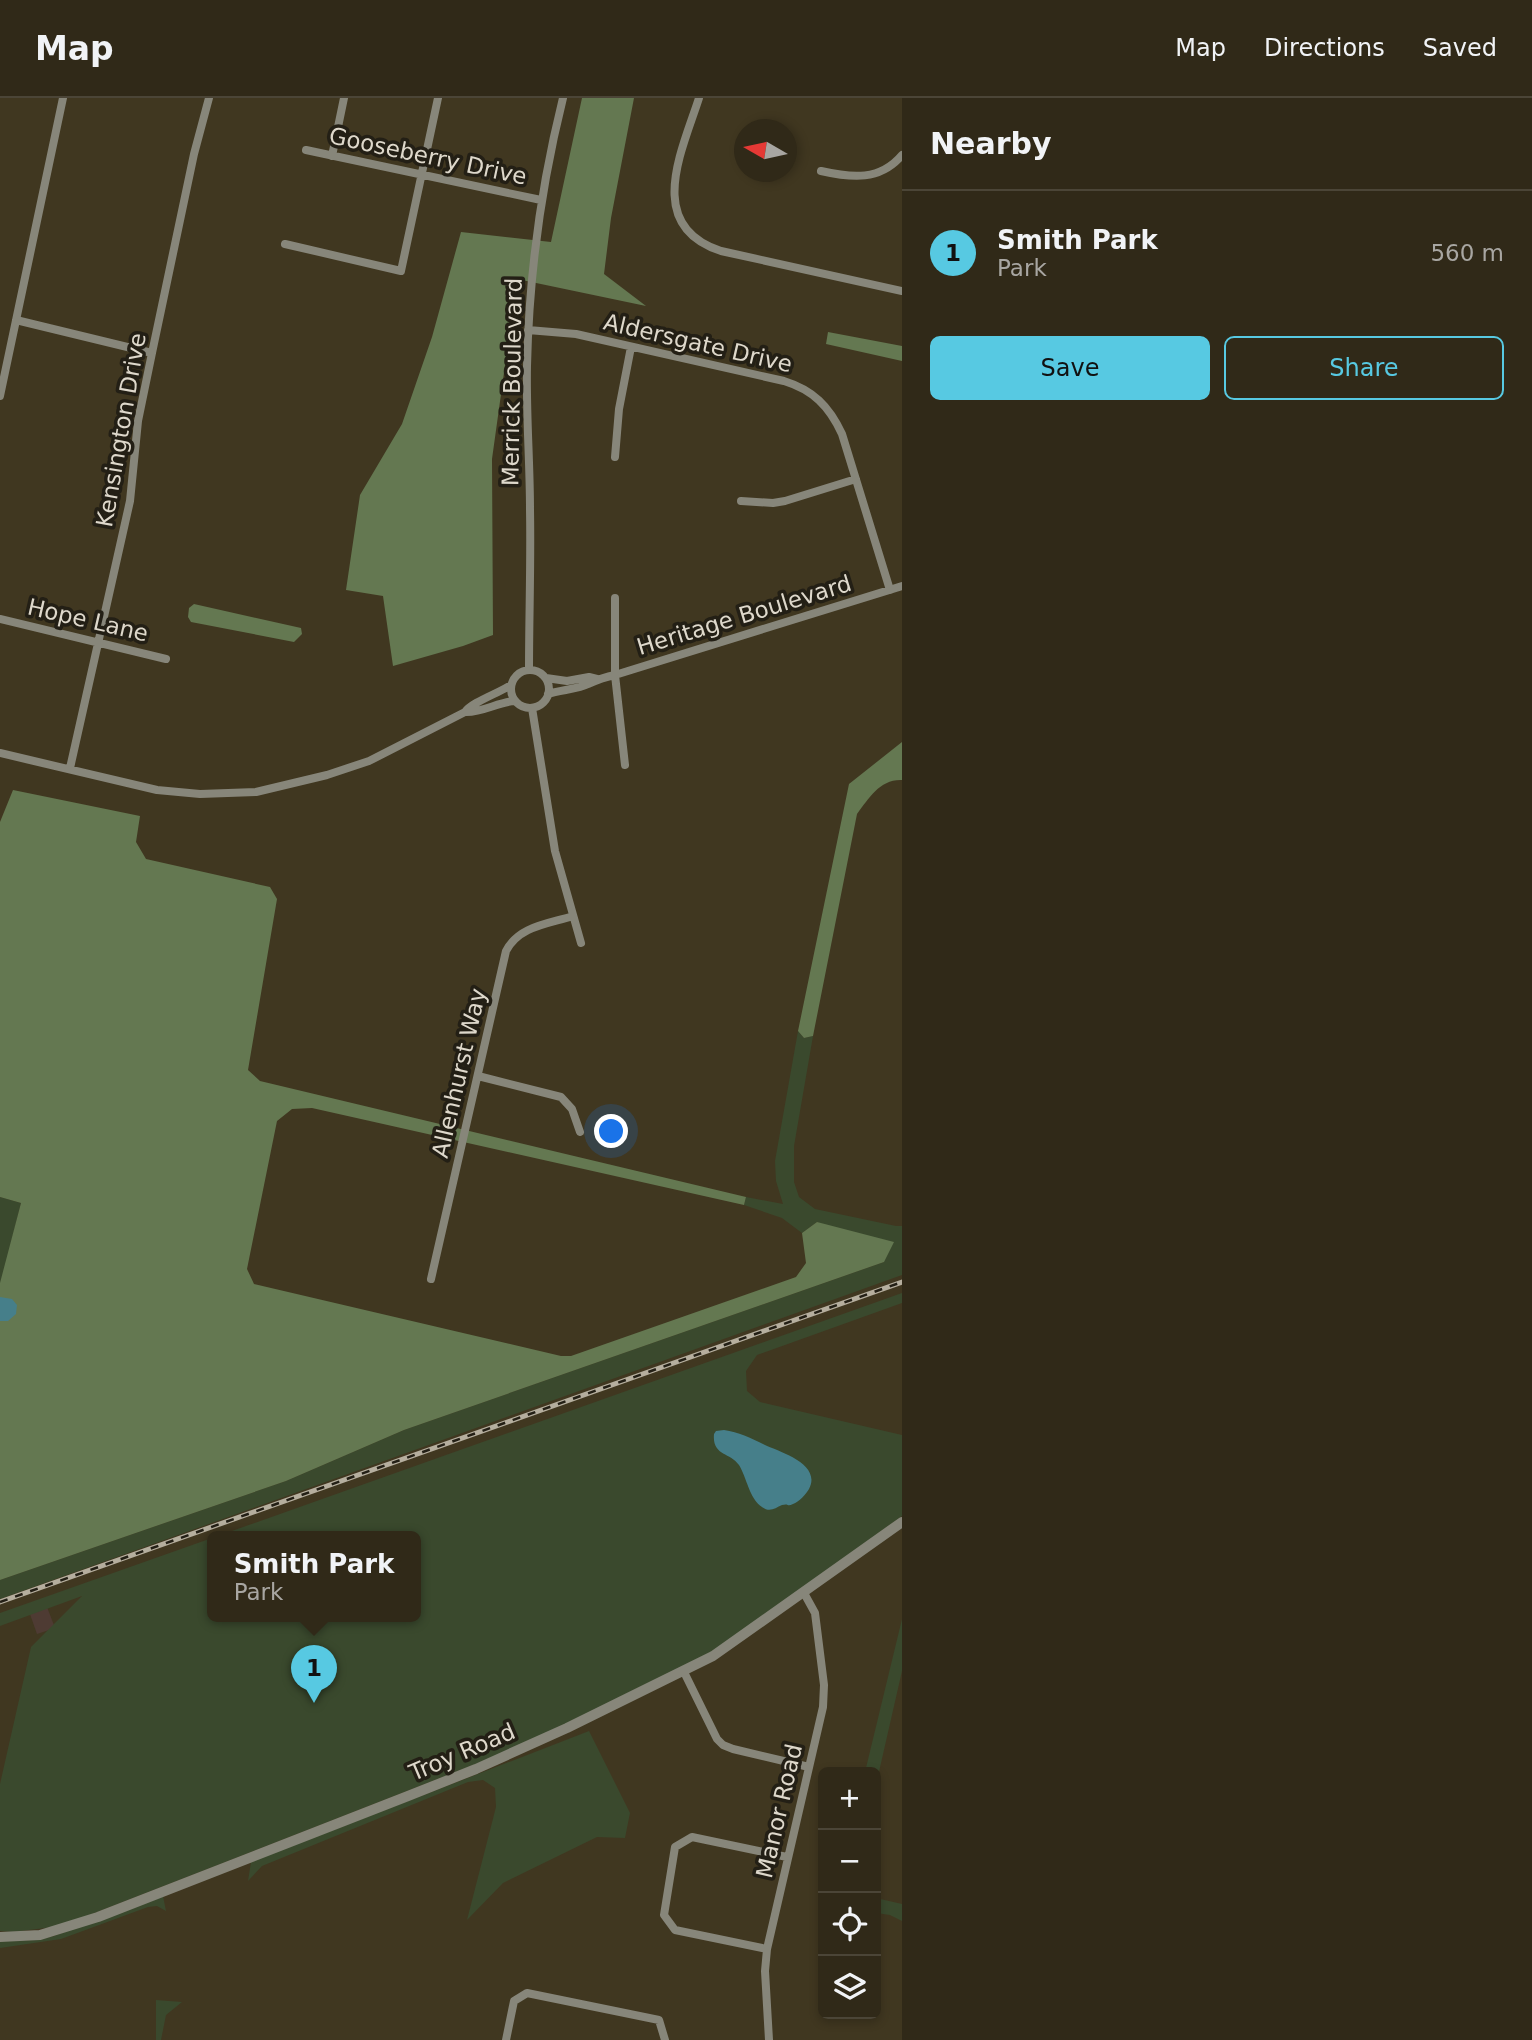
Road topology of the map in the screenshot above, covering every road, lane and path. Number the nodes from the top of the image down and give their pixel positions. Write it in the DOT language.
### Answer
graph roads {
  1 [pos="63,98"];
  2 [pos="209,98"];
  3 [pos="344,98"];
  4 [pos="439,98"];
  5 [pos="563,98"];
  6 [pos="699,98"];
  7 [pos="306,150"];
  8 [pos="902,155"];
  9 [pos="332,156"];
  10 [pos="821,171"];
  11 [pos="422,176"];
  12 [pos="541,200"];
  13 [pos="285,244"];
  14 [pos="902,292"];
  15 [pos="16,320"];
  16 [pos="528,330"];
  17 [pos="631,347"];
  18 [pos="152,353"];
  19 [pos="0,396"];
  20 [pos="615,457"];
  21 [pos="856,479"];
  22 [pos="741,501"];
  23 [pos="902,586"];
  24 [pos="890,590"];
  25 [pos="615,598"];
  26 [pos="0,619"];
  27 [pos="99,642"];
  28 [pos="166,659"];
  29 [pos="529,670"];
  30 [pos="615,675"];
  31 [pos="546,678"];
  32 [pos="597,679"];
  33 [pos="511,685"];
  34 [pos="548,694"];
  35 [pos="514,701"];
  36 [pos="532,708"];
  37 [pos="465,712"];
  38 [pos="0,753"];
  39 [pos="625,765"];
  40 [pos="70,768"];
  41 [pos="573,916"];
  42 [pos="581,943"];
  43 [pos="478,1076"];
  44 [pos="580,1132"];
  45 [pos="431,1279"];
  46 [pos="902,1522"];
  47 [pos="804,1593"];
  48 [pos="684,1672"];
  49 [pos="809,1767"];
  50 [pos="787,1857"];
  51 [pos="0,1937"];
  52 [pos="767,1948"];
  53 [pos="506,2040"];
  54 [pos="664,2040"];
  55 [pos="769,2040"];
  1 -- 15 [label="street"];
  2 -- 18 [label="street, Kensington Drive"];
  3 -- 9 [label="street"];
  4 -- 11 [label="street"];
  5 -- 12 [label="street, Merrick Boulevard"];
  6 -- 14 [label="street"];
  7 -- 9 [label="street, Gooseberry Drive"];
  8 -- 10 [label="street"];
  9 -- 11 [label="street, Gooseberry Drive"];
  11 -- 12 [label="street, Gooseberry Drive"];
  11 -- 13 [label="street"];
  12 -- 16 [label="street, Merrick Boulevard"];
  15 -- 18 [label="street"];
  15 -- 19 [label="street"];
  16 -- 17 [label="street, Aldersgate Drive"];
  16 -- 29 [label="street, Merrick Boulevard"];
  17 -- 20 [label="street"];
  17 -- 21 [label="street, Aldersgate Drive"];
  18 -- 27 [label="street, Kensington Drive"];
  21 -- 22 [label="street"];
  21 -- 24 [label="street, Aldersgate Drive"];
  23 -- 24 [label="street, Heritage Boulevard"];
  24 -- 30 [label="street, Heritage Boulevard"];
  25 -- 30 [label="street"];
  26 -- 27 [label="street, Hope Lane"];
  27 -- 28 [label="street, Hope Lane"];
  27 -- 40 [label="street, Kensington Drive"];
  29 -- 31 [label="street"];
  29 -- 33 [label="street"];
  30 -- 32 [label="street, Heritage Boulevard"];
  30 -- 39 [label="street"];
  31 -- 32 [label="street, Heritage Boulevard"];
  31 -- 34 [label="street"];
  32 -- 34 [label="street, Heritage Boulevard"];
  33 -- 35 [label="street"];
  33 -- 37 [label="street"];
  34 -- 36 [label="street"];
  35 -- 36 [label="street"];
  35 -- 37 [label="street"];
  36 -- 41 [label="street"];
  37 -- 40 [label="street"];
  38 -- 40 [label="street"];
  41 -- 42 [label="street"];
  41 -- 43 [label="street, Allenhurst Way"];
  43 -- 44 [label="street"];
  43 -- 45 [label="street, Allenhurst Way"];
  46 -- 47 [label="street, Troy Road"];
  47 -- 48 [label="street, Troy Road"];
  47 -- 49 [label="street, Manor Road"];
  48 -- 49 [label="street"];
  48 -- 51 [label="street, Troy Road"];
  49 -- 50 [label="street, Manor Road"];
  50 -- 52 [label="street, Manor Road"];
  50 -- 52 [label="street"];
  52 -- 55 [label="street, Manor Road"];
  53 -- 54 [label="street"];
}
